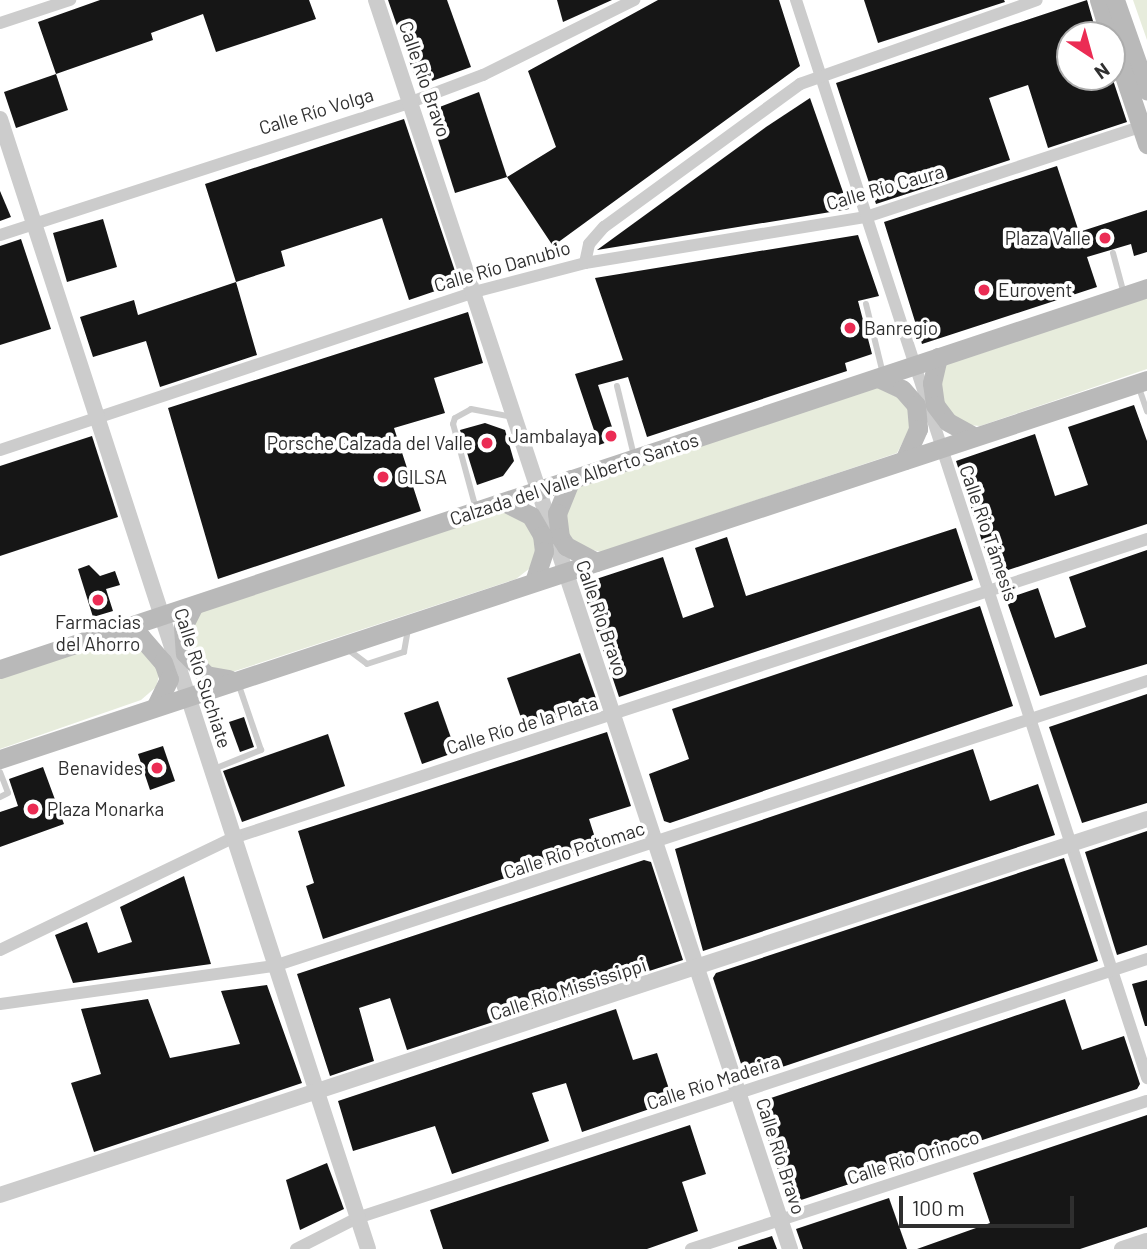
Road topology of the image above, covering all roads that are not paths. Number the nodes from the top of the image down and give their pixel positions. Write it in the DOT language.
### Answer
graph roads {
  1 [pos="69,0"];
  2 [pos="376,0"];
  3 [pos="634,0"];
  4 [pos="796,0"];
  5 [pos="1037,0"];
  6 [pos="1099,0"];
  7 [pos="1115,0"];
  8 [pos="1106,21"];
  9 [pos="0,23"];
  10 [pos="819,75"];
  11 [pos="1126,79"];
  12 [pos="1147,91"];
  13 [pos="411,102"];
  14 [pos="0,119"];
  15 [pos="1145,132"];
  16 [pos="866,217"];
  17 [pos="34,224"];
  18 [pos="0,235"];
  19 [pos="1113,253"];
  20 [pos="585,263"];
  21 [pos="1147,288"];
  22 [pos="474,292"];
  23 [pos="1124,296"];
  24 [pos="866,304"];
  25 [pos="939,357"];
  26 [pos="915,365"];
  27 [pos="881,377"];
  28 [pos="1142,382"];
  29 [pos="617,386"];
  30 [pos="1147,411"];
  31 [pos="98,416"];
  32 [pos="514,417"];
  33 [pos="973,436"];
  34 [pos="940,447"];
  35 [pos="0,450"];
  36 [pos="635,458"];
  37 [pos="904,460"];
  38 [pos="572,479"];
  39 [pos="538,490"];
  40 [pos="504,502"];
  41 [pos="477,511"];
  42 [pos="1147,539"];
  43 [pos="596,562"];
  44 [pos="564,572"];
  45 [pos="534,582"];
  46 [pos="989,592"];
  47 [pos="193,607"];
  48 [pos="160,617"];
  49 [pos="409,622"];
  50 [pos="120,630"];
  51 [pos="343,643"];
  52 [pos="0,670"];
  53 [pos="237,678"];
  54 [pos="1147,681"];
  55 [pos="187,695"];
  56 [pos="156,706"];
  57 [pos="613,716"];
  58 [pos="1031,718"];
  59 [pos="0,759"];
  60 [pos="211,770"];
  61 [pos="0,772"];
  62 [pos="0,796"];
  63 [pos="1147,820"];
  64 [pos="233,838"];
  65 [pos="657,843"];
  66 [pos="1072,845"];
  67 [pos="0,950"];
  68 [pos="1147,960"];
  69 [pos="274,966"];
  70 [pos="697,970"];
  71 [pos="1113,971"];
  72 [pos="0,1004"];
  73 [pos="1147,1077"];
  74 [pos="316,1091"];
  75 [pos="738,1094"];
  76 [pos="1147,1101"];
  77 [pos="0,1195"];
  78 [pos="357,1218"];
  79 [pos="780,1220"];
  80 [pos="1147,1241"];
  81 [pos="296,1249"];
  82 [pos="368,1249"];
  83 [pos="691,1249"];
  84 [pos="790,1249"];
  85 [pos="1122,1249"];
  1 -- 9 [label="street"];
  2 -- 13 [label="street, Calle Río Bravo"];
  3 -- 13 [label="street, Calle Río Volga"];
  4 -- 10 [label="street, Calle Río Támesis"];
  5 -- 10 [label="street, Calle Río Danubio"];
  6 -- 8 [label="main road"];
  7 -- 12 [label="main road"];
  10 -- 16 [label="street, Calle Río Támesis"];
  10 -- 20 [label="street, Calle Río Danubio"];
  11 -- 15 [label="main road"];
  13 -- 17 [label="street, Calle Río Volga"];
  13 -- 22 [label="street, Calle Río Bravo"];
  14 -- 17 [label="street, Calle Río Suchiate"];
  15 -- 16 [label="street, Calle Río Caura"];
  16 -- 20 [label="street, Calle Río Caura"];
  16 -- 26 [label="street, Calle Río Támesis"];
  17 -- 18 [label="street, Calle Río Volga"];
  17 -- 31 [label="street, Calle Río Suchiate"];
  19 -- 23 [label="lane"];
  20 -- 22 [label="street, Calle Río Danubio"];
  21 -- 23 [label="main road, Calzada del Valle Alberto Santos"];
  22 -- 31 [label="street, Calle Río Danubio"];
  22 -- 32 [label="street, Calle Río Bravo"];
  23 -- 25 [label="main road, Calzada del Valle Alberto Santos"];
  24 -- 27 [label="lane"];
  25 -- 26 [label="main road, Calzada del Valle Alberto Santos"];
  25 -- 33 [label="main road"];
  26 -- 27 [label="main road, Calzada del Valle Alberto Santos"];
  26 -- 34 [label="street, Calle Río Támesis"];
  27 -- 36 [label="main road, Calzada del Valle Alberto Santos"];
  27 -- 37 [label="main road"];
  28 -- 30 [label="lane"];
  28 -- 33 [label="main road"];
  29 -- 36 [label="lane"];
  31 -- 35 [label="street, Calle Río Danubio"];
  31 -- 48 [label="street, Calle Río Suchiate"];
  32 -- 39 [label="street, Calle Río Bravo"];
  32 -- 41 [label="lane"];
  33 -- 34 [label="main road"];
  34 -- 37 [label="main road"];
  34 -- 46 [label="street, Calle Río Támesis"];
  36 -- 38 [label="main road, Calzada del Valle Alberto Santos"];
  37 -- 43 [label="main road"];
  38 -- 39 [label="main road, Calzada del Valle Alberto Santos"];
  38 -- 43 [label="main road"];
  39 -- 40 [label="main road, Calzada del Valle Alberto Santos"];
  39 -- 44 [label="street, Calle Río Bravo"];
  40 -- 41 [label="main road, Calzada del Valle Alberto Santos"];
  40 -- 45 [label="main road"];
  41 -- 47 [label="main road, Calzada del Valle Alberto Santos"];
  42 -- 46 [label="street, Calle Río de la Plata"];
  43 -- 44 [label="main road"];
  44 -- 45 [label="main road"];
  44 -- 57 [label="street, Calle Río Bravo"];
  45 -- 49 [label="main road"];
  46 -- 57 [label="street, Calle Río de la Plata"];
  46 -- 58 [label="street, Calle Río Támesis"];
  47 -- 48 [label="main road, Calzada del Valle Alberto Santos"];
  47 -- 53 [label="main road"];
  48 -- 50 [label="main road, Calzada del Valle Alberto Santos"];
  48 -- 55 [label="street, Calle Río Suchiate"];
  49 -- 51 [label="main road"];
  49 -- 51 [label="lane"];
  50 -- 52 [label="main road, Calzada del Valle Alberto Santos"];
  50 -- 56 [label="main road"];
  51 -- 53 [label="main road"];
  53 -- 55 [label="main road"];
  53 -- 60 [label="lane"];
  54 -- 58 [label="street, Calle Río Potomac"];
  55 -- 56 [label="main road"];
  55 -- 60 [label="street, Calle Río Suchiate"];
  56 -- 59 [label="main road"];
  57 -- 64 [label="street, Calle Río de la Plata"];
  57 -- 65 [label="street, Calle Río Bravo"];
  58 -- 65 [label="street, Calle Río Potomac"];
  58 -- 66 [label="street, Calle Río Támesis"];
  60 -- 64 [label="street, Calle Río Suchiate"];
  61 -- 62 [label="lane"];
  63 -- 66 [label="street, Calle Río Mississippi"];
  64 -- 67 [label="street, Calle Río de la Plata"];
  64 -- 69 [label="street, Calle Río Suchiate"];
  65 -- 69 [label="street, Calle Río Potomac"];
  65 -- 70 [label="street, Calle Río Bravo"];
  66 -- 70 [label="street, Calle Río Mississippi"];
  66 -- 71 [label="street, Calle Río Támesis"];
  68 -- 71 [label="street, Calle Río Madeira"];
  69 -- 72 [label="street, Calle Río Potomac"];
  69 -- 74 [label="street, Calle Río Suchiate"];
  70 -- 74 [label="street, Calle Río Mississippi"];
  70 -- 75 [label="street, Calle Río Bravo"];
  71 -- 73 [label="street, Calle Río Támesis"];
  71 -- 75 [label="street, Calle Río Madeira"];
  74 -- 77 [label="street, Calle Río Mississippi"];
  74 -- 78 [label="street, Calle Río Suchiate"];
  75 -- 78 [label="street, Calle Río Madeira"];
  75 -- 79 [label="street, Calle Río Bravo"];
  76 -- 79 [label="street, Calle Río Orinoco"];
  78 -- 81 [label="street, Calle Río Madeira"];
  78 -- 82 [label="street, Calle Río Suchiate"];
  79 -- 83 [label="street, Calle Río Orinoco"];
  79 -- 84 [label="street, Calle Río Bravo"];
  80 -- 85 [label="street"];
}
